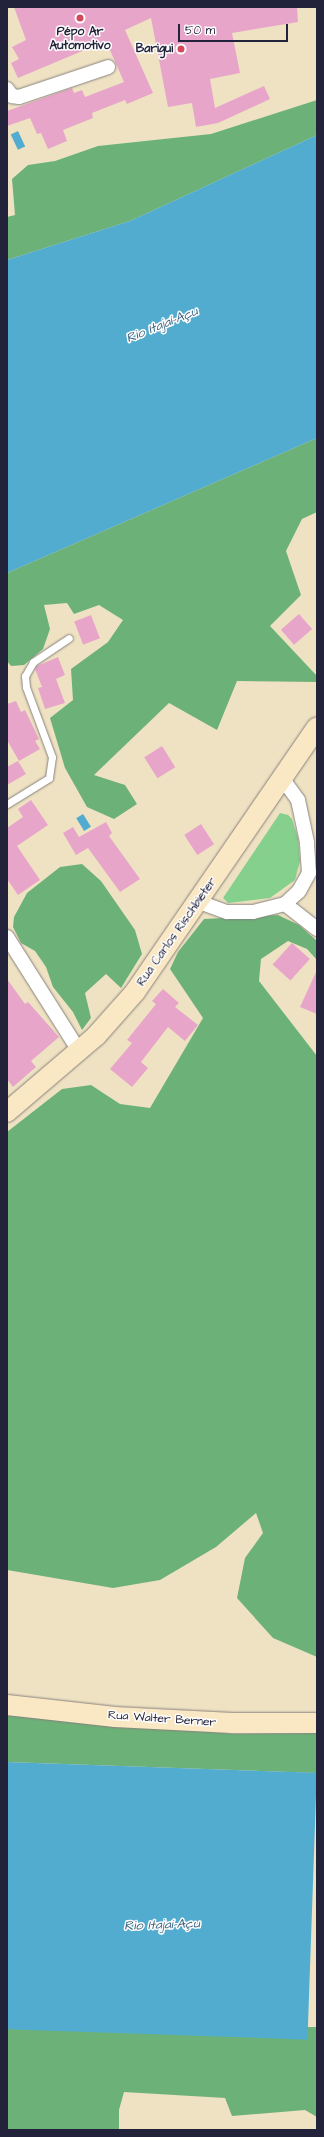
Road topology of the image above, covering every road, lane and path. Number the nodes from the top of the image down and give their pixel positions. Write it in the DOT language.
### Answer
graph roads {
  1 [pos="108,67"];
  2 [pos="7,89"];
  3 [pos="69,638"];
  4 [pos="317,727"];
  5 [pos="282,778"];
  6 [pos="7,804"];
  7 [pos="313,875"];
  8 [pos="199,902"];
  9 [pos="285,904"];
  10 [pos="317,929"];
  11 [pos="7,937"];
  12 [pos="79,1051"];
  13 [pos="7,1112"];
  14 [pos="7,1705"];
  15 [pos="317,1723"];
  1 -- 2 [label="street"];
  3 -- 6 [label="lane"];
  4 -- 5 [label="street, Rua Carlos Rischbieter"];
  5 -- 7 [label="street"];
  5 -- 8 [label="street, Rua Carlos Rischbieter"];
  7 -- 9 [label="street"];
  8 -- 9 [label="street"];
  8 -- 12 [label="street, Rua Carlos Rischbieter"];
  9 -- 10 [label="street"];
  11 -- 12 [label="street"];
  12 -- 13 [label="street, Rua Carlos Rischbieter"];
  14 -- 15 [label="street, Rua Walter Berner"];
}
